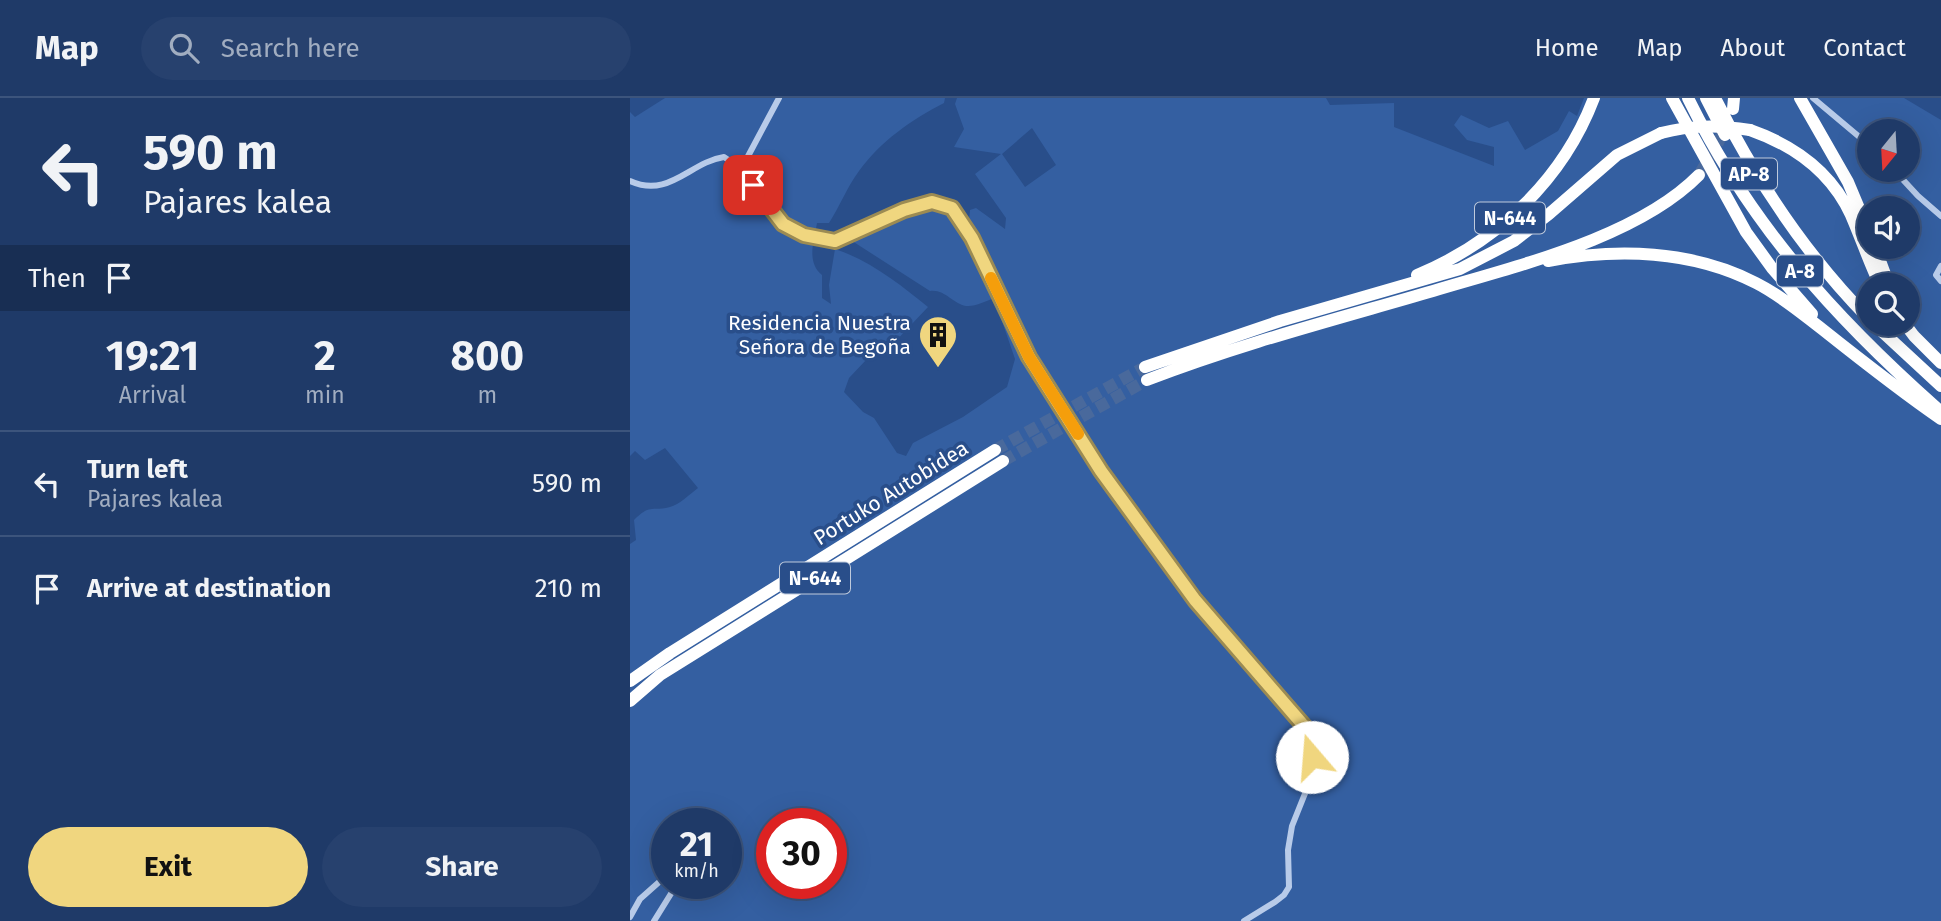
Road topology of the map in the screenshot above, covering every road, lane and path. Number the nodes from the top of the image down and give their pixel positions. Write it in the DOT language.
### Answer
graph roads {
  1 [pos="779,98"];
  2 [pos="1594,98"];
  3 [pos="1672,98"];
  4 [pos="1688,98"];
  5 [pos="1706,98"];
  6 [pos="1715,98"];
  7 [pos="1800,98"];
  8 [pos="1813,98"];
  9 [pos="1857,135"];
  10 [pos="724,157"];
  11 [pos="746,160"];
  12 [pos="744,173"];
  13 [pos="1699,175"];
  14 [pos="630,181"];
  15 [pos="1906,182"];
  16 [pos="1857,201"];
  17 [pos="1941,216"];
  18 [pos="1792,229"];
  19 [pos="1941,265"];
  20 [pos="1875,273"];
  21 [pos="1490,274"];
  22 [pos="1941,281"];
  23 [pos="1381,290"];
  24 [pos="1857,307"];
  25 [pos="1887,336"];
  26 [pos="1914,336"];
  27 [pos="1836,340"];
  28 [pos="1941,363"];
  29 [pos="1941,386"];
  30 [pos="1941,412"];
  31 [pos="1941,419"];
  32 [pos="630,681"];
  33 [pos="630,701"];
  34 [pos="651,889"];
  35 [pos="668,899"];
  36 [pos="630,917"];
  37 [pos="654,921"];
  38 [pos="1244,921"];
  1 -- 11 [label="street"];
  2 -- 23 [label="highway, N-644"];
  3 -- 27 [label="highway"];
  4 -- 30 [label="highway, A-8"];
  5 -- 18 [label="highway, AP-8"];
  6 -- 18 [label="highway, A-8"];
  7 -- 16 [label="highway"];
  8 -- 9 [label="street"];
  10 -- 11 [label="street"];
  10 -- 12 [label="street"];
  10 -- 14 [label="street"];
  11 -- 12 [label="street"];
  12 -- 38 [label="street"];
  13 -- 21 [label="highway, N-644"];
  15 -- 17 [label="street"];
  18 -- 24 [label="highway, A-8"];
  19 -- 22 [label="street"];
  20 -- 23 [label="highway, bridge"];
  21 -- 23 [label="highway, N-644"];
  21 -- 27 [label="highway, N-644"];
  25 -- 29 [label="highway"];
  26 -- 28 [label="highway"];
  27 -- 31 [label="highway"];
  32 -- 33 [label="highway, Portuko Autobidea / N-644"];
  34 -- 36 [label="street"];
  35 -- 37 [label="street"];
}
